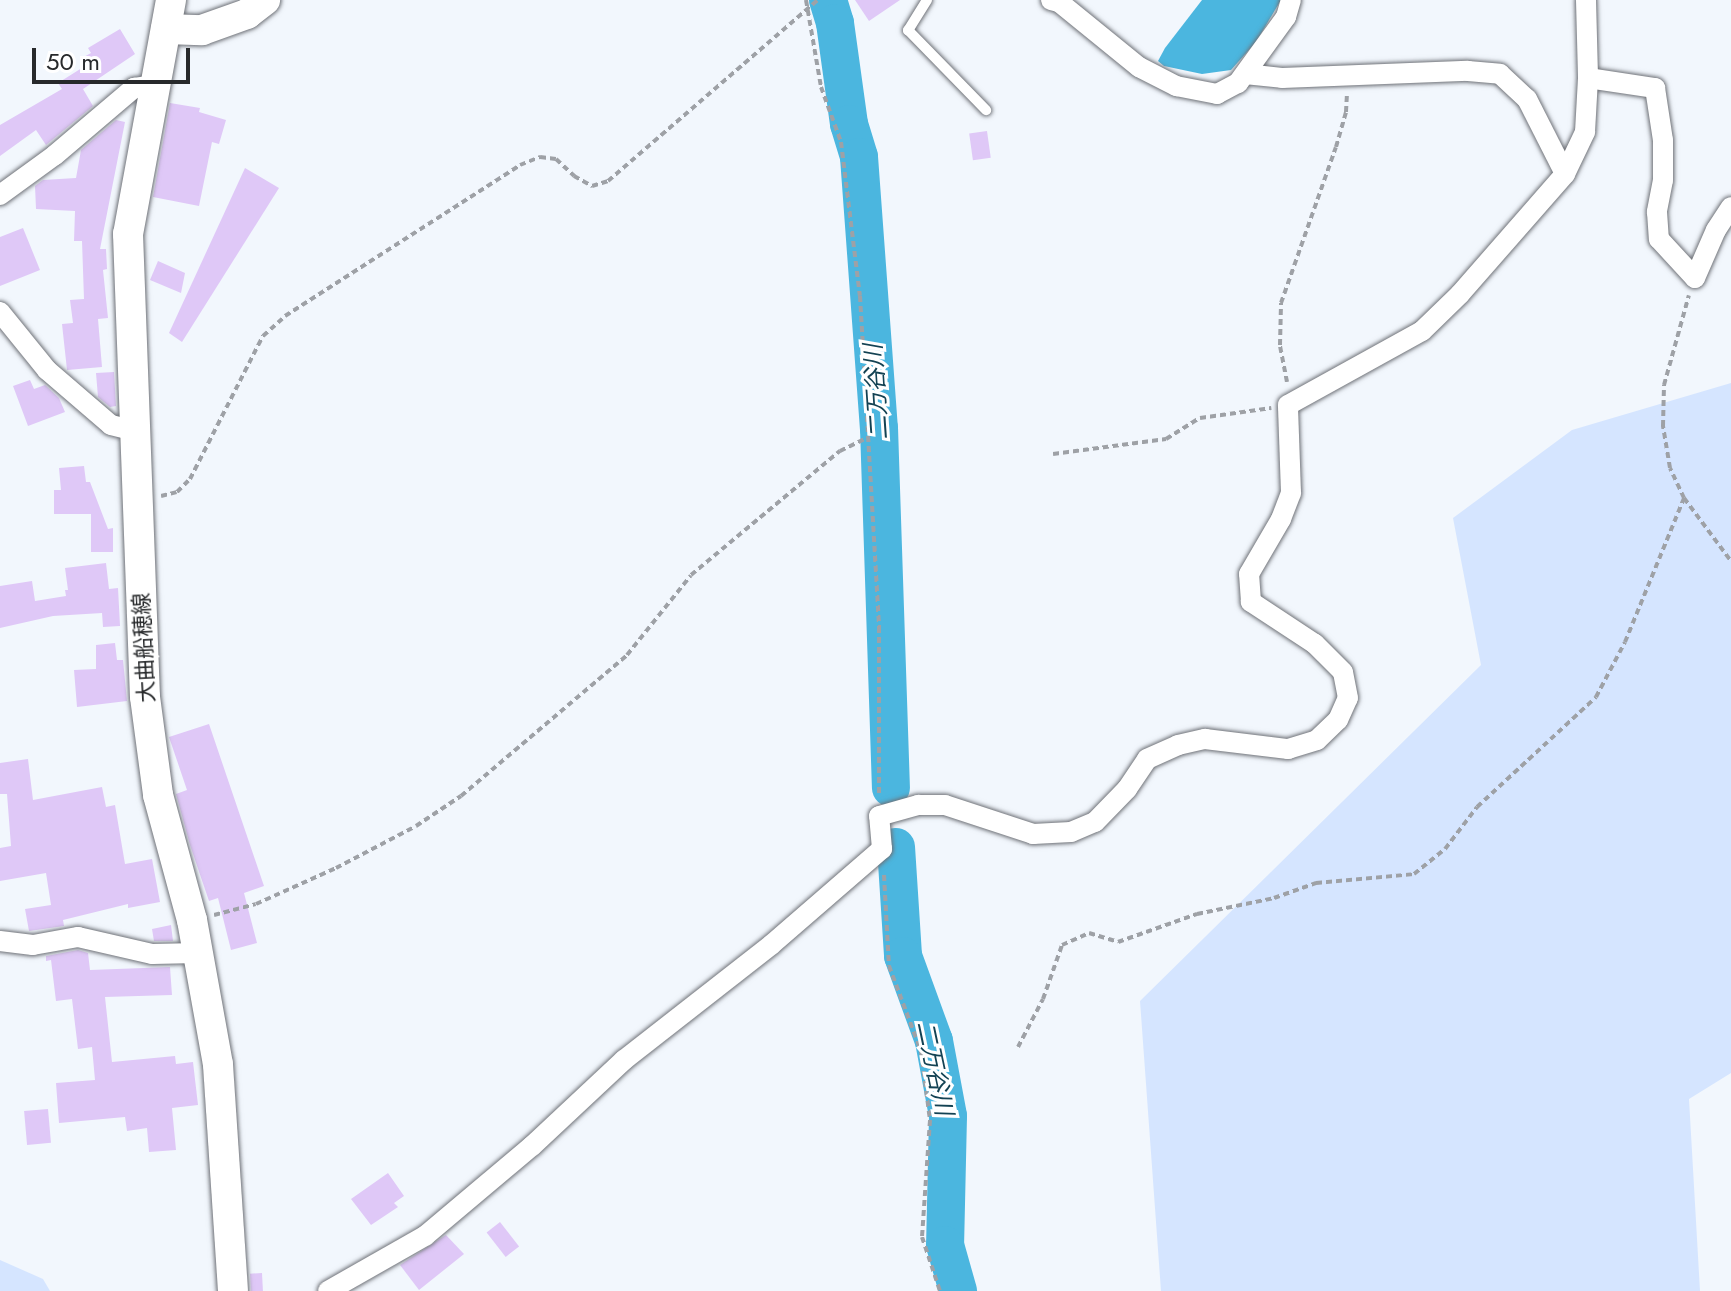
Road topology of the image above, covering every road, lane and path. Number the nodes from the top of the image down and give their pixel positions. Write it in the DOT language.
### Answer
graph roads {
  1 [pos="265,0"];
  2 [pos="806,0"];
  3 [pos="818,0"];
  4 [pos="927,0"];
  5 [pos="1051,0"];
  6 [pos="1291,0"];
  7 [pos="1586,0"];
  8 [pos="809,8"];
  9 [pos="168,15"];
  10 [pos="1245,74"];
  11 [pos="1346,75"];
  12 [pos="1588,78"];
  13 [pos="156,85"];
  14 [pos="986,110"];
  15 [pos="1565,174"];
  16 [pos="0,195"];
  17 [pos="1731,207"];
  18 [pos="1695,278"];
  19 [pos="0,312"];
  20 [pos="1288,405"];
  21 [pos="135,431"];
  22 [pos="867,438"];
  23 [pos="1053,454"];
  24 [pos="1684,498"];
  25 [pos="138,500"];
  26 [pos="1731,561"];
  27 [pos="879,816"];
  28 [pos="882,849"];
  29 [pos="192,920"];
  30 [pos="0,941"];
  31 [pos="199,953"];
  32 [pos="1018,1047"];
  33 [pos="233,1291"];
  34 [pos="328,1291"];
  35 [pos="940,1291"];
  1 -- 9 [label="main road"];
  2 -- 8 [label="path"];
  3 -- 8 [label="path"];
  4 -- 14 [label="lane"];
  5 -- 10 [label="street"];
  6 -- 10 [label="street"];
  7 -- 12 [label="street"];
  8 -- 22 [label="path"];
  8 -- 25 [label="path"];
  9 -- 13 [label="main road, 大曲船穂線"];
  10 -- 11 [label="street"];
  11 -- 15 [label="street"];
  11 -- 20 [label="path"];
  12 -- 15 [label="street"];
  12 -- 18 [label="street"];
  13 -- 16 [label="street"];
  13 -- 21 [label="main road, 大曲船穂線"];
  15 -- 20 [label="street"];
  17 -- 18 [label="street"];
  18 -- 24 [label="path"];
  19 -- 21 [label="street"];
  20 -- 23 [label="path"];
  20 -- 27 [label="street"];
  21 -- 25 [label="main road, 大曲船穂線"];
  22 -- 27 [label="path"];
  22 -- 29 [label="path"];
  24 -- 26 [label="path"];
  24 -- 32 [label="path"];
  25 -- 29 [label="main road, 大曲船穂線"];
  27 -- 28 [label="street"];
  28 -- 34 [label="street"];
  28 -- 35 [label="path"];
  29 -- 31 [label="main road, 大曲船穂線"];
  30 -- 31 [label="street"];
  31 -- 33 [label="main road, 大曲船穂線"];
}
